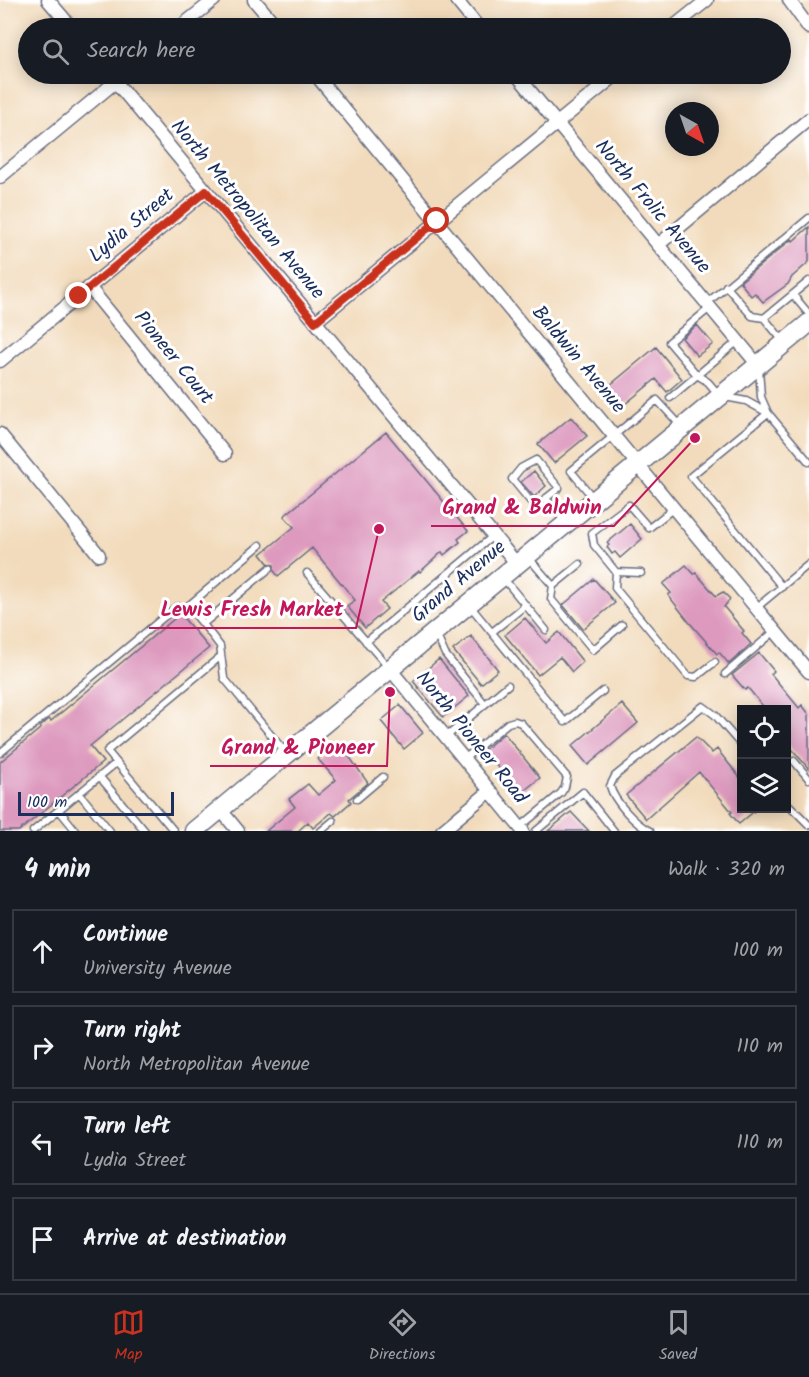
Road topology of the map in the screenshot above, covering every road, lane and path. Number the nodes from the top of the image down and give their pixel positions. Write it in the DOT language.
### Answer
graph roads {
  1 [pos="48,0"];
  2 [pos="214,0"];
  3 [pos="254,0"];
  4 [pos="707,0"];
  5 [pos="789,0"];
  6 [pos="458,1"];
  7 [pos="63,18"];
  8 [pos="192,18"];
  9 [pos="269,18"];
  10 [pos="471,18"];
  11 [pos="684,18"];
  12 [pos="809,28"];
  13 [pos="108,84"];
  14 [pos="123,84"];
  15 [pos="323,84"];
  16 [pos="524,84"];
  17 [pos="605,84"];
  18 [pos="809,119"];
  19 [pos="557,123"];
  20 [pos="0,177"];
  21 [pos="206,191"];
  22 [pos="809,218"];
  23 [pos="437,221"];
  24 [pos="658,245"];
  25 [pos="809,281"];
  26 [pos="726,286"];
  27 [pos="90,287"];
  28 [pos="793,295"];
  29 [pos="709,304"];
  30 [pos="809,314"];
  31 [pos="764,318"];
  32 [pos="315,322"];
  33 [pos="809,323"];
  34 [pos="739,341"];
  35 [pos="785,343"];
  36 [pos="0,361"];
  37 [pos="758,365"];
  38 [pos="697,375"];
  39 [pos="720,396"];
  40 [pos="670,398"];
  41 [pos="768,413"];
  42 [pos="682,428"];
  43 [pos="0,434"];
  44 [pos="614,435"];
  45 [pos="225,454"];
  46 [pos="809,462"];
  47 [pos="638,464"];
  48 [pos="546,498"];
  49 [pos="595,500"];
  50 [pos="674,508"];
  51 [pos="566,524"];
  52 [pos="493,536"];
  53 [pos="260,545"];
  54 [pos="99,555"];
  55 [pos="522,560"];
  56 [pos="580,564"];
  57 [pos="809,564"];
  58 [pos="270,568"];
  59 [pos="616,572"];
  60 [pos="308,573"];
  61 [pos="641,573"];
  62 [pos="502,576"];
  63 [pos="553,586"];
  64 [pos="782,586"];
  65 [pos="469,604"];
  66 [pos="526,605"];
  67 [pos="188,606"];
  68 [pos="756,608"];
  69 [pos="203,624"];
  70 [pos="622,625"];
  71 [pos="546,630"];
  72 [pos="775,631"];
  73 [pos="435,632"];
  74 [pos="492,632"];
  75 [pos="366,642"];
  76 [pos="221,656"];
  77 [pos="715,662"];
  78 [pos="390,669"];
  79 [pos="809,672"];
  80 [pos="725,674"];
  81 [pos="508,685"];
  82 [pos="603,691"];
  83 [pos="485,704"];
  84 [pos="446,737"];
  85 [pos="737,741"];
  86 [pos="0,753"];
  87 [pos="287,754"];
  88 [pos="464,759"];
  89 [pos="794,761"];
  90 [pos="116,763"];
  91 [pos="99,776"];
  92 [pos="383,777"];
  93 [pos="809,779"];
  94 [pos="490,791"];
  95 [pos="79,793"];
  96 [pos="357,798"];
  97 [pos="791,807"];
  98 [pos="220,809"];
  99 [pos="59,810"];
  100 [pos="333,821"];
  101 [pos="809,825"];
  102 [pos="521,829"];
  103 [pos="37,830"];
  104 [pos="76,831"];
  105 [pos="110,831"];
  106 [pos="145,831"];
  107 [pos="174,831"];
  108 [pos="194,831"];
  109 [pos="238,831"];
  110 [pos="321,831"];
  111 [pos="442,831"];
  112 [pos="536,831"];
  113 [pos="614,831"];
  114 [pos="650,831"];
  1 -- 7 [label="street"];
  2 -- 8 [label="street"];
  3 -- 9 [label="street"];
  4 -- 11 [label="street"];
  5 -- 12 [label="street"];
  6 -- 10 [label="street"];
  13 -- 20 [label="street"];
  14 -- 21 [label="street, North Metropolitan Avenue"];
  15 -- 23 [label="street, Baldwin Avenue"];
  16 -- 19 [label="street, North Frolic Avenue"];
  17 -- 19 [label="street"];
  18 -- 24 [label="street"];
  19 -- 23 [label="street"];
  19 -- 24 [label="street, North Frolic Avenue"];
  21 -- 27 [label="street, Lydia Street"];
  21 -- 32 [label="street, North Metropolitan Avenue"];
  22 -- 26 [label="lane"];
  23 -- 32 [label="street"];
  23 -- 44 [label="street, Baldwin Avenue"];
  24 -- 29 [label="street, North Frolic Avenue"];
  25 -- 28 [label="lane"];
  26 -- 29 [label="lane"];
  26 -- 31 [label="lane"];
  27 -- 36 [label="street, Lydia Street"];
  27 -- 45 [label="street, Pioneer Court"];
  28 -- 30 [label="lane"];
  28 -- 31 [label="lane"];
  29 -- 34 [label="street, North Frolic Avenue"];
  29 -- 38 [label="lane"];
  31 -- 35 [label="lane"];
  32 -- 52 [label="street, North Metropolitan Avenue"];
  33 -- 35 [label="main road, Grand Avenue"];
  34 -- 37 [label="street, North Frolic Avenue"];
  34 -- 38 [label="lane"];
  35 -- 37 [label="main road, Grand Avenue"];
  37 -- 39 [label="main road, Grand Avenue"];
  37 -- 41 [label="lane"];
  38 -- 39 [label="lane"];
  38 -- 40 [label="lane"];
  39 -- 41 [label="lane"];
  39 -- 42 [label="main road, Grand Avenue"];
  41 -- 46 [label="lane"];
  41 -- 64 [label="lane"];
  42 -- 44 [label="lane"];
  42 -- 47 [label="main road, Grand Avenue"];
  43 -- 54 [label="street"];
  44 -- 47 [label="street, Baldwin Avenue"];
  44 -- 49 [label="lane"];
  47 -- 49 [label="main road, Grand Avenue"];
  47 -- 50 [label="street, Baldwin Avenue"];
  48 -- 48 [label="lane"];
  48 -- 51 [label="lane"];
  49 -- 51 [label="main road, Grand Avenue"];
  50 -- 59 [label="lane"];
  50 -- 68 [label="street, Baldwin Avenue"];
  51 -- 55 [label="main road, Grand Avenue"];
  52 -- 55 [label="street, North Metropolitan Avenue"];
  52 -- 75 [label="lane"];
  53 -- 67 [label="lane"];
  55 -- 62 [label="main road, Grand Avenue"];
  55 -- 63 [label="lane"];
  56 -- 63 [label="lane"];
  57 -- 64 [label="lane"];
  58 -- 69 [label="lane"];
  59 -- 61 [label="lane"];
  59 -- 77 [label="lane"];
  60 -- 75 [label="lane"];
  62 -- 65 [label="main road, Grand Avenue"];
  62 -- 66 [label="lane"];
  63 -- 70 [label="lane"];
  64 -- 68 [label="lane"];
  65 -- 73 [label="main road, Grand Avenue"];
  65 -- 74 [label="lane"];
  66 -- 71 [label="lane"];
  66 -- 74 [label="lane"];
  67 -- 69 [label="lane"];
  67 -- 86 [label="lane"];
  68 -- 72 [label="street, Baldwin Avenue"];
  69 -- 76 [label="lane"];
  72 -- 79 [label="street, Baldwin Avenue"];
  72 -- 80 [label="lane"];
  73 -- 78 [label="main road, Grand Avenue"];
  73 -- 83 [label="lane"];
  74 -- 82 [label="lane"];
  75 -- 78 [label="lane"];
  76 -- 87 [label="lane"];
  76 -- 90 [label="lane"];
  78 -- 84 [label="street, North Pioneer Road"];
  78 -- 87 [label="main road, Grand Avenue"];
  81 -- 83 [label="lane"];
  83 -- 84 [label="lane"];
  84 -- 88 [label="street, North Pioneer Road"];
  85 -- 114 [label="lane"];
  87 -- 98 [label="main road, Grand Avenue"];
  88 -- 94 [label="street, North Pioneer Road"];
  88 -- 102 [label="lane"];
  89 -- 93 [label="lane"];
  90 -- 91 [label="lane"];
  90 -- 107 [label="lane"];
  91 -- 95 [label="lane"];
  91 -- 106 [label="lane"];
  92 -- 96 [label="lane"];
  94 -- 102 [label="street, North Pioneer Road"];
  94 -- 111 [label="street"];
  95 -- 99 [label="lane"];
  95 -- 105 [label="lane"];
  97 -- 101 [label="lane"];
  98 -- 108 [label="main road, Grand Avenue"];
  98 -- 109 [label="street"];
  99 -- 103 [label="lane"];
  99 -- 104 [label="lane"];
  100 -- 110 [label="lane"];
  112 -- 113 [label="lane"];
}
